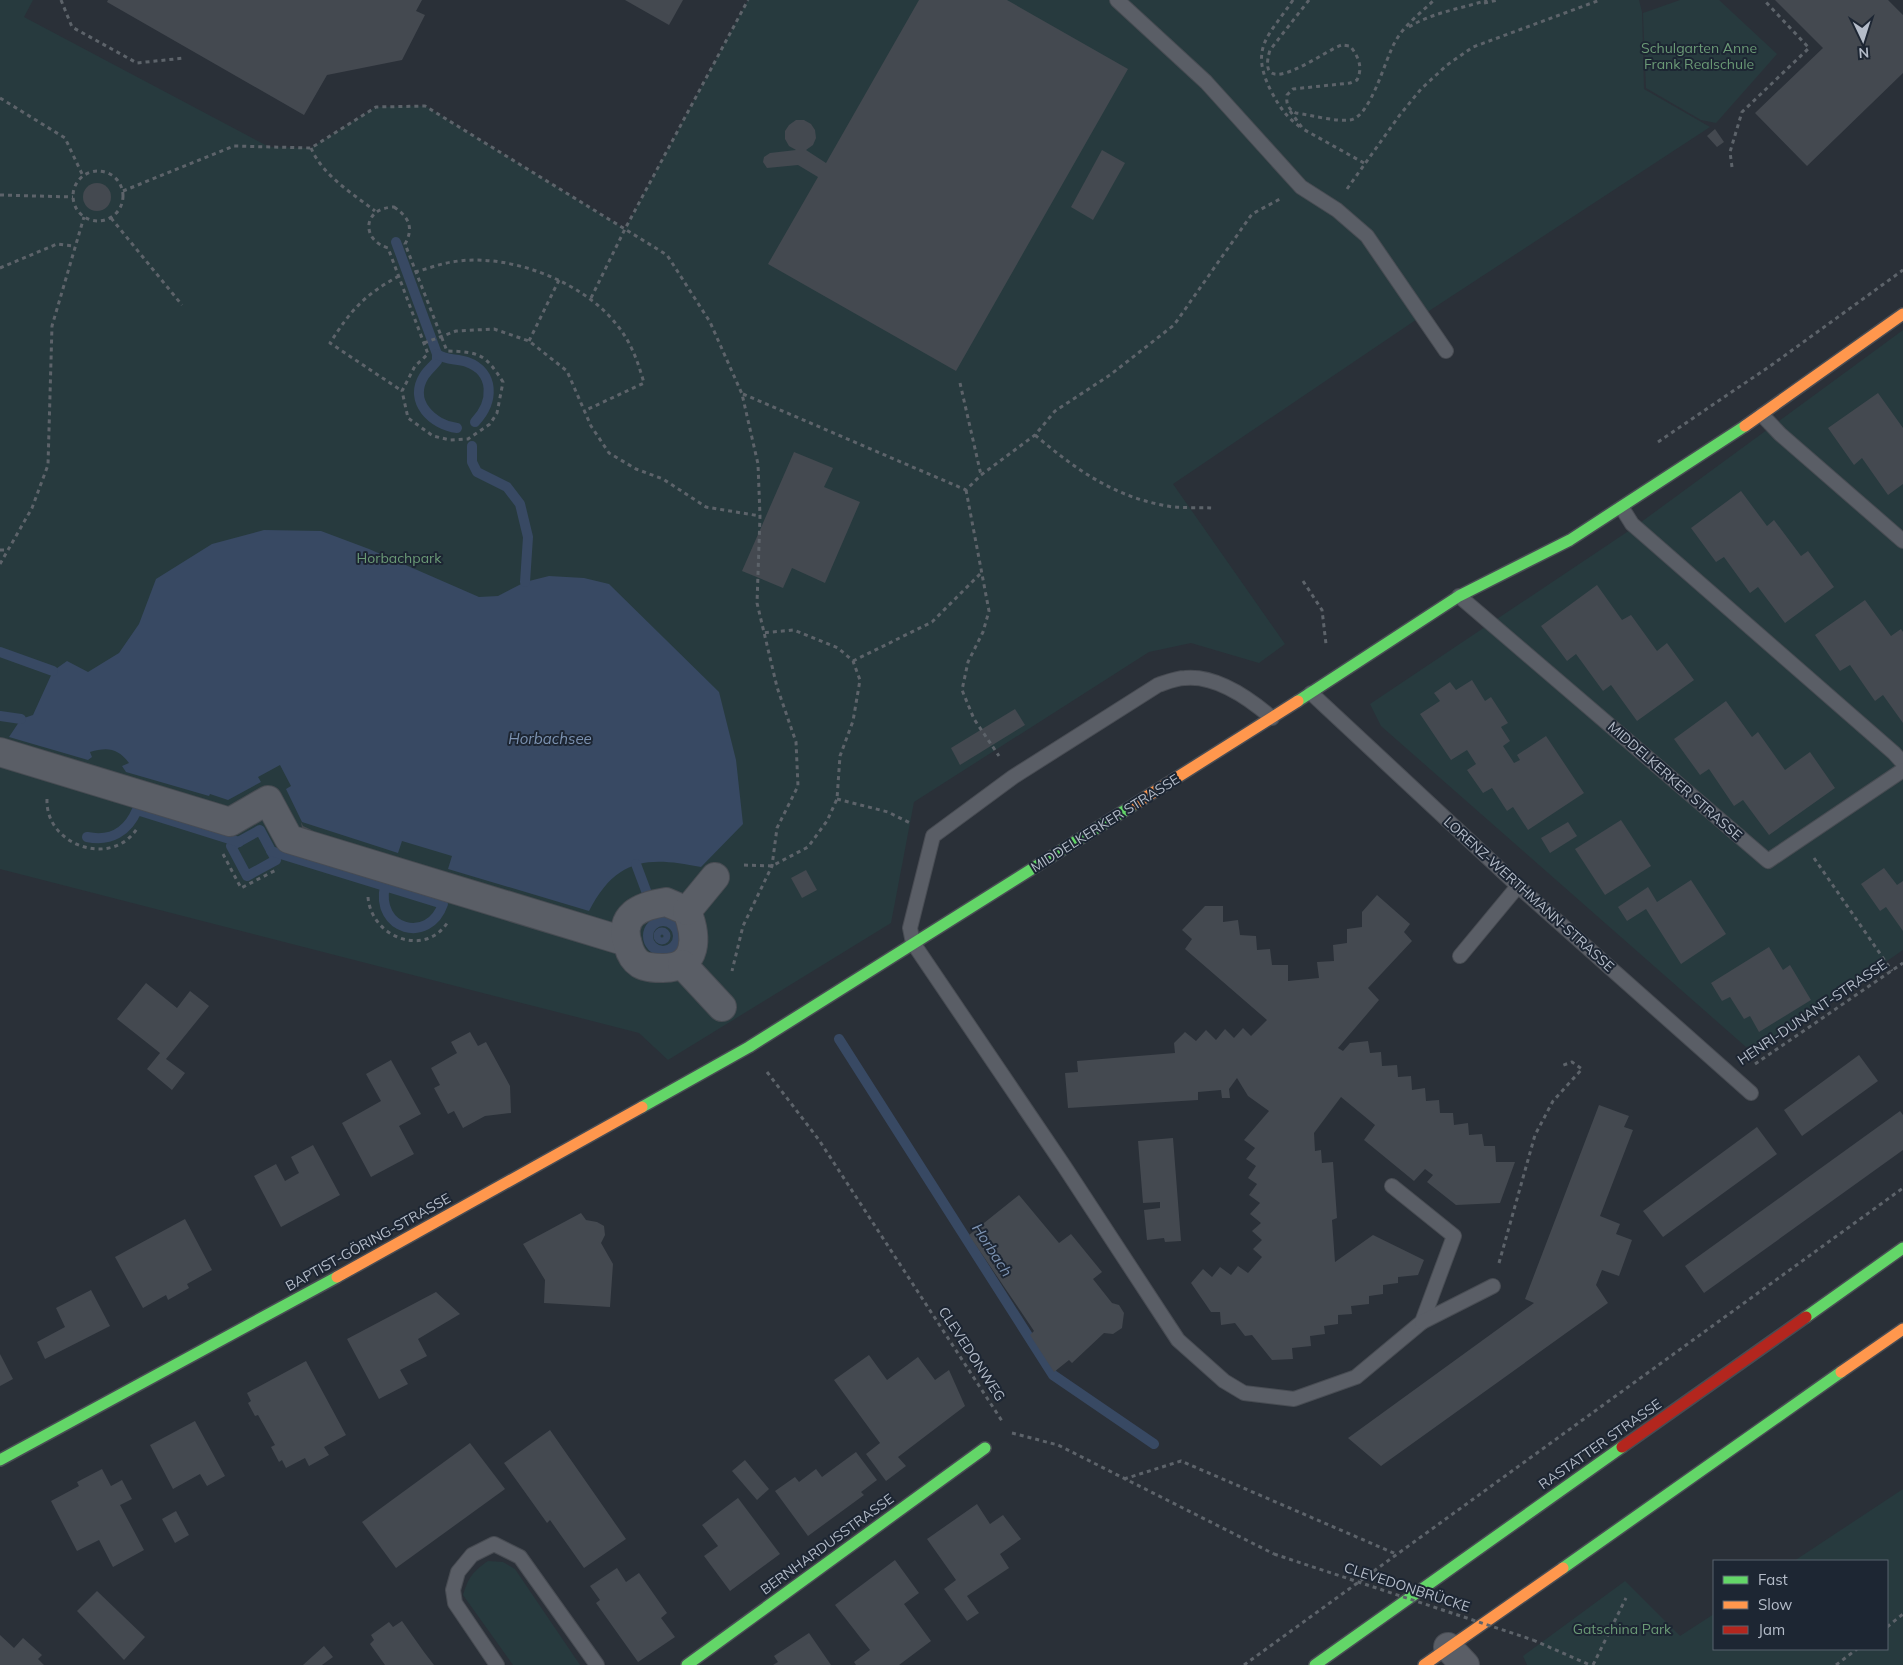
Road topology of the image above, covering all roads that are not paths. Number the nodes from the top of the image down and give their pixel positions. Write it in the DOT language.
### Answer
graph roads {
  1 [pos="1117,0"];
  2 [pos="1903,314"];
  3 [pos="1446,351"];
  4 [pos="1762,415"];
  5 [pos="1622,508"];
  6 [pos="1903,541"];
  7 [pos="1458,596"];
  8 [pos="1311,693"];
  9 [pos="1272,718"];
  10 [pos="0,752"];
  11 [pos="1903,763"];
  12 [pos="1903,770"];
  13 [pos="715,877"];
  14 [pos="1518,886"];
  15 [pos="687,911"];
  16 [pos="626,942"];
  17 [pos="913,943"];
  18 [pos="1460,956"];
  19 [pos="682,964"];
  20 [pos="722,1007"];
  21 [pos="749,1047"];
  22 [pos="1751,1093"];
  23 [pos="1392,1186"];
  24 [pos="1903,1248"];
  25 [pos="1493,1286"];
  26 [pos="1422,1322"];
  27 [pos="1903,1329"];
  28 [pos="985,1448"];
  29 [pos="0,1460"];
  30 [pos="1457,1656"];
  31 [pos="497,1665"];
  32 [pos="597,1665"];
  33 [pos="687,1665"];
  34 [pos="1315,1665"];
  35 [pos="1424,1665"];
  1 -- 3 [label="lane"];
  2 -- 4 [label="street, MIDDELKERKER STRASSE"];
  4 -- 5 [label="street, MIDDELKERKER STRASSE"];
  4 -- 6 [label="lane"];
  5 -- 7 [label="street, MIDDELKERKER STRASSE"];
  5 -- 11 [label="lane"];
  7 -- 8 [label="street, MIDDELKERKER STRASSE"];
  7 -- 12 [label="lane, MIDDELKERKER STRASSE"];
  8 -- 9 [label="street, MIDDELKERKER STRASSE"];
  8 -- 14 [label="lane, LORENZ-WERTHMANN-STRASSE"];
  9 -- 17 [label="street, MIDDELKERKER STRASSE"];
  9 -- 17 [label="lane"];
  10 -- 16 [label="street"];
  13 -- 15 [label="street"];
  14 -- 18 [label="lane"];
  14 -- 22 [label="lane, LORENZ-WERTHMANN-STRASSE"];
  15 -- 16 [label="street"];
  15 -- 19 [label="street"];
  16 -- 19 [label="street"];
  17 -- 21 [label="street, MIDDELKERKER STRASSE"];
  17 -- 26 [label="lane"];
  19 -- 20 [label="street"];
  21 -- 29 [label="street, BAPTIST-GÖRING-STRASSE"];
  23 -- 26 [label="lane"];
  24 -- 34 [label="street, RASTATTER STRASSE"];
  25 -- 26 [label="lane"];
  27 -- 30 [label="street"];
  28 -- 33 [label="street, BERNHARDUSSTRASSE"];
  30 -- 35 [label="street"];
  31 -- 32 [label="lane"];
}
